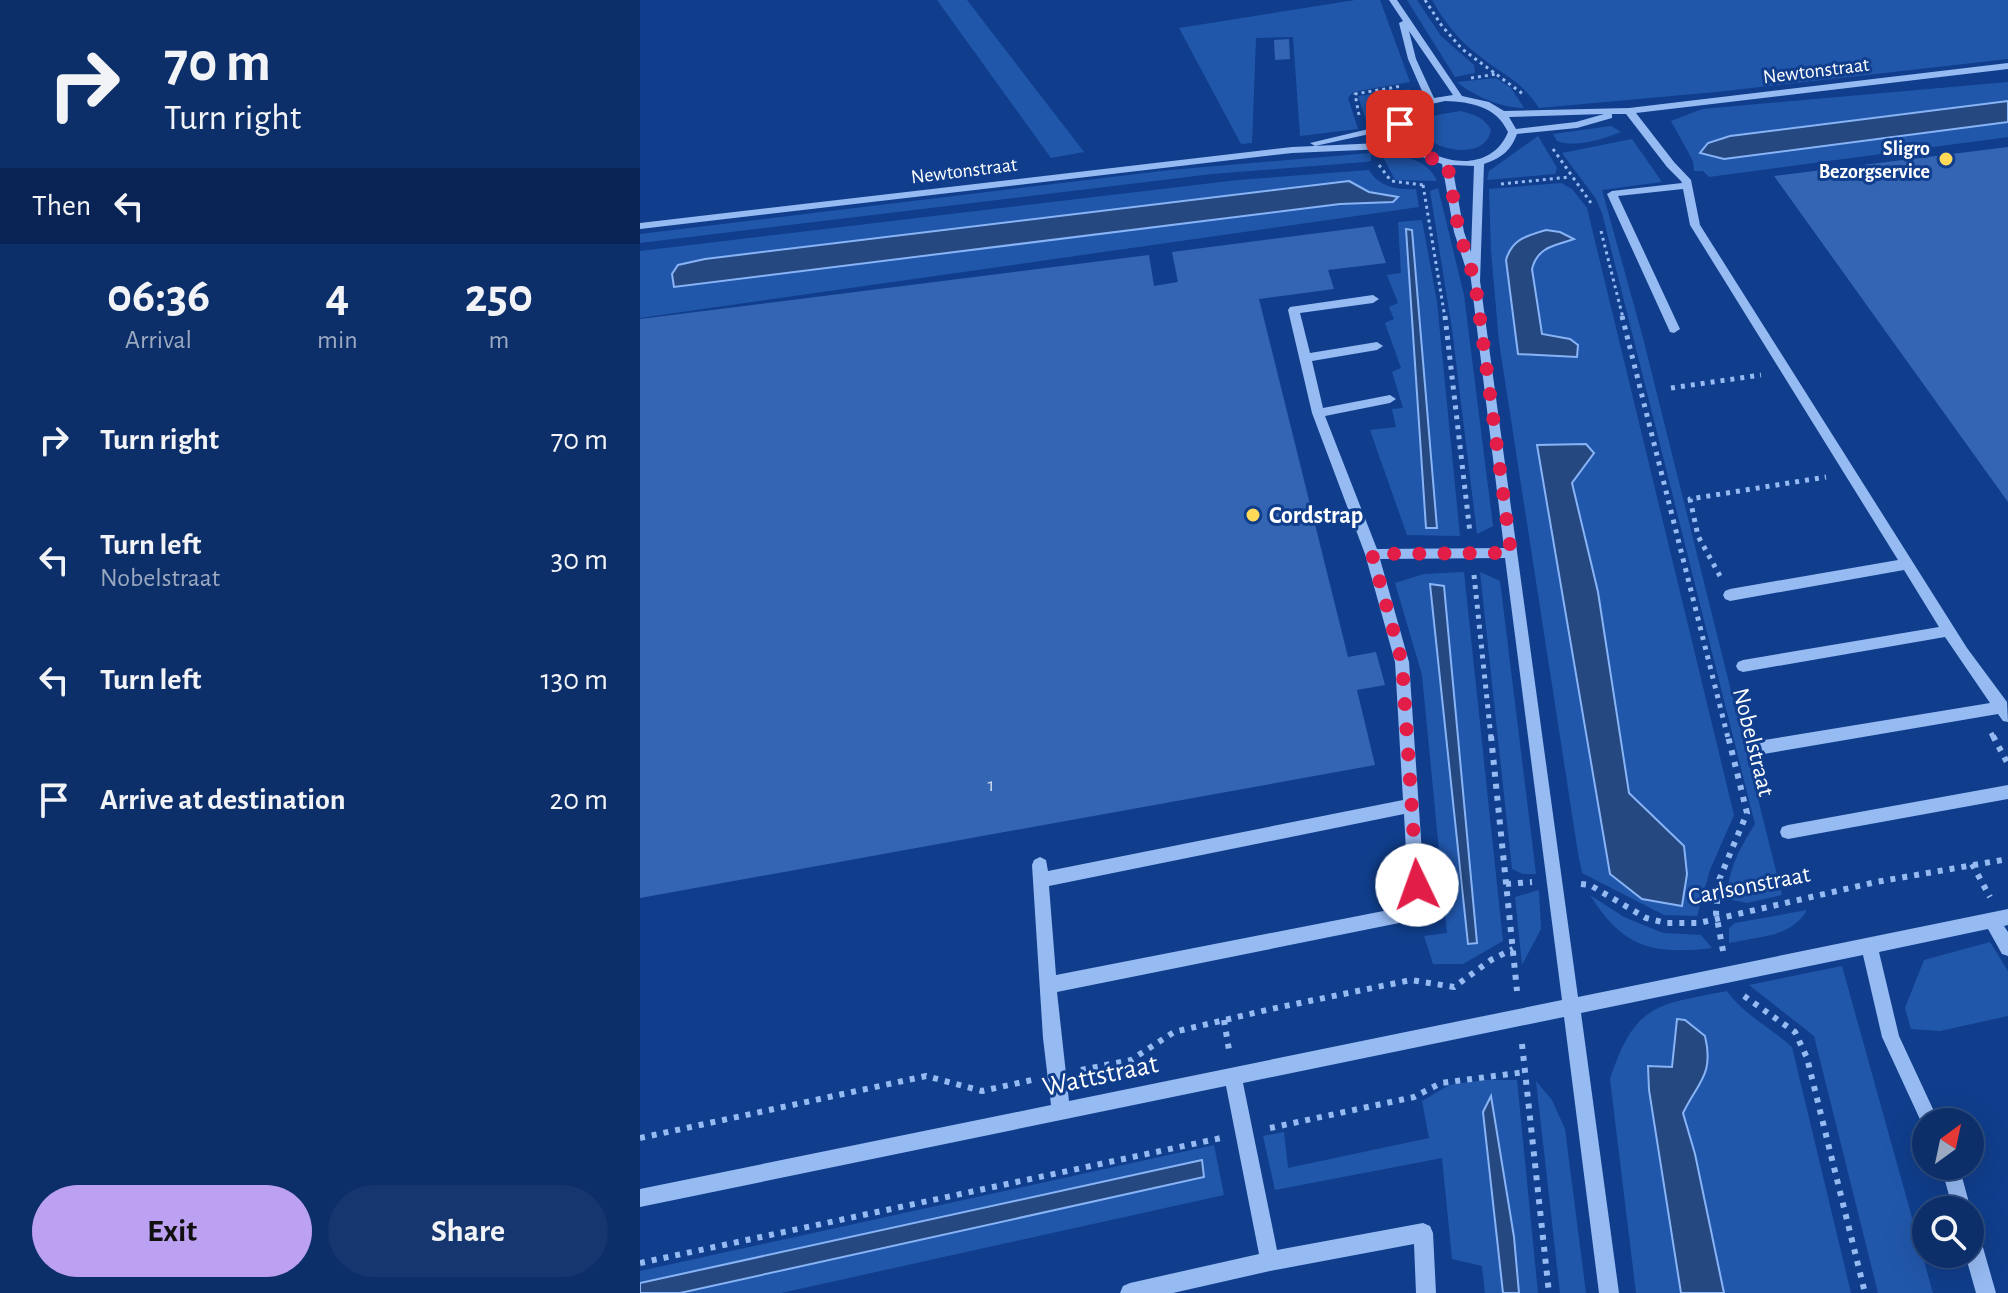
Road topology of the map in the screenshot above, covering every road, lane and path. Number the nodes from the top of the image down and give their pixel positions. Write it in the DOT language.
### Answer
graph roads {
  1 [pos="1393,0"];
  2 [pos="1425,0"];
  3 [pos="1401,14"];
  4 [pos="2008,66"];
  5 [pos="1498,74"];
  6 [pos="1459,98"];
  7 [pos="1431,101"];
  8 [pos="1629,111"];
  9 [pos="1503,114"];
  10 [pos="1400,124"];
  11 [pos="1513,132"];
  12 [pos="1407,145"];
  13 [pos="1554,149"];
  14 [pos="1292,150"];
  15 [pos="1447,162"];
  16 [pos="1479,162"];
  17 [pos="1687,182"];
  18 [pos="1423,185"];
  19 [pos="1595,209"];
  20 [pos="640,226"];
  21 [pos="1601,230"];
  22 [pos="1475,281"];
  23 [pos="1373,299"];
  24 [pos="1674,329"];
  25 [pos="1377,346"];
  26 [pos="1305,358"];
  27 [pos="1770,373"];
  28 [pos="1671,388"];
  29 [pos="1390,399"];
  30 [pos="1318,413"];
  31 [pos="1850,473"];
  32 [pos="1511,553"];
  33 [pos="1372,554"];
  34 [pos="1472,554"];
  35 [pos="1907,564"];
  36 [pos="1730,595"];
  37 [pos="1948,631"];
  38 [pos="1743,666"];
  39 [pos="2005,711"];
  40 [pos="1758,748"];
  41 [pos="2008,792"];
  42 [pos="1412,805"];
  43 [pos="1788,832"];
  44 [pos="2008,859"];
  45 [pos="1555,881"];
  46 [pos="1506,884"];
  47 [pos="2000,919"];
  48 [pos="1714,922"];
  49 [pos="1869,945"];
  50 [pos="2008,948"];
  51 [pos="1729,973"];
  52 [pos="1048,985"];
  53 [pos="1571,1007"];
  54 [pos="1519,1017"];
  55 [pos="1525,1072"];
  56 [pos="1233,1075"];
  57 [pos="1924,1108"];
  58 [pos="1061,1111"];
  59 [pos="1244,1133"];
  60 [pos="640,1198"];
  61 [pos="1270,1261"];
  62 [pos="640,1263"];
  63 [pos="1979,1268"];
  64 [pos="1130,1293"];
  65 [pos="1426,1293"];
  66 [pos="1549,1293"];
  67 [pos="1609,1293"];
  68 [pos="1865,1293"];
  69 [pos="1986,1293"];
  1 -- 3 [label="street"];
  2 -- 5 [label="path"];
  3 -- 6 [label="street"];
  3 -- 7 [label="street"];
  4 -- 8 [label="street, Newtonstraat"];
  6 -- 7 [label="street"];
  6 -- 9 [label="street"];
  7 -- 10 [label="street"];
  8 -- 9 [label="street, Newtonstraat"];
  8 -- 11 [label="street, Newtonstraat"];
  8 -- 17 [label="street"];
  9 -- 11 [label="street"];
  10 -- 12 [label="street"];
  10 -- 14 [label="street, Newtonstraat"];
  11 -- 16 [label="street"];
  12 -- 14 [label="street, Newtonstraat"];
  12 -- 15 [label="street"];
  13 -- 19 [label="path"];
  14 -- 20 [label="street, Newtonstraat"];
  15 -- 16 [label="street"];
  15 -- 22 [label="street"];
  16 -- 22 [label="street"];
  17 -- 24 [label="street"];
  17 -- 31 [label="street"];
  18 -- 34 [label="path"];
  21 -- 48 [label="path, Nobelstraat"];
  22 -- 32 [label="street"];
  23 -- 26 [label="street"];
  25 -- 26 [label="street"];
  26 -- 30 [label="street"];
  27 -- 28 [label="path"];
  29 -- 30 [label="street"];
  30 -- 33 [label="street"];
  31 -- 35 [label="street"];
  31 -- 36 [label="path"];
  32 -- 34 [label="street"];
  32 -- 45 [label="street"];
  33 -- 34 [label="street"];
  33 -- 42 [label="street"];
  34 -- 46 [label="path"];
  35 -- 36 [label="street"];
  35 -- 37 [label="street"];
  37 -- 38 [label="street"];
  37 -- 39 [label="street"];
  39 -- 40 [label="street"];
  41 -- 43 [label="street"];
  42 -- 52 [label="street"];
  42 -- 52 [label="street"];
  44 -- 48 [label="path, Carlsonstraat"];
  45 -- 46 [label="path, Carlsonstraat"];
  45 -- 48 [label="path, Carlsonstraat"];
  45 -- 53 [label="street"];
  46 -- 54 [label="path"];
  47 -- 49 [label="street"];
  47 -- 50 [label="street"];
  48 -- 51 [label="path, Nobelstraat"];
  49 -- 51 [label="street"];
  49 -- 57 [label="street"];
  51 -- 53 [label="street"];
  51 -- 68 [label="path, Nobelstraat"];
  52 -- 58 [label="street"];
  53 -- 54 [label="street, Wattstraat"];
  53 -- 67 [label="street"];
  54 -- 55 [label="path"];
  54 -- 56 [label="street, Wattstraat"];
  55 -- 59 [label="path"];
  55 -- 66 [label="path"];
  56 -- 58 [label="street, Wattstraat"];
  56 -- 59 [label="street"];
  58 -- 60 [label="street, Wattstraat"];
  59 -- 61 [label="street"];
  59 -- 62 [label="path"];
  61 -- 64 [label="street"];
  61 -- 65 [label="street"];
  63 -- 69 [label="street"];
}
